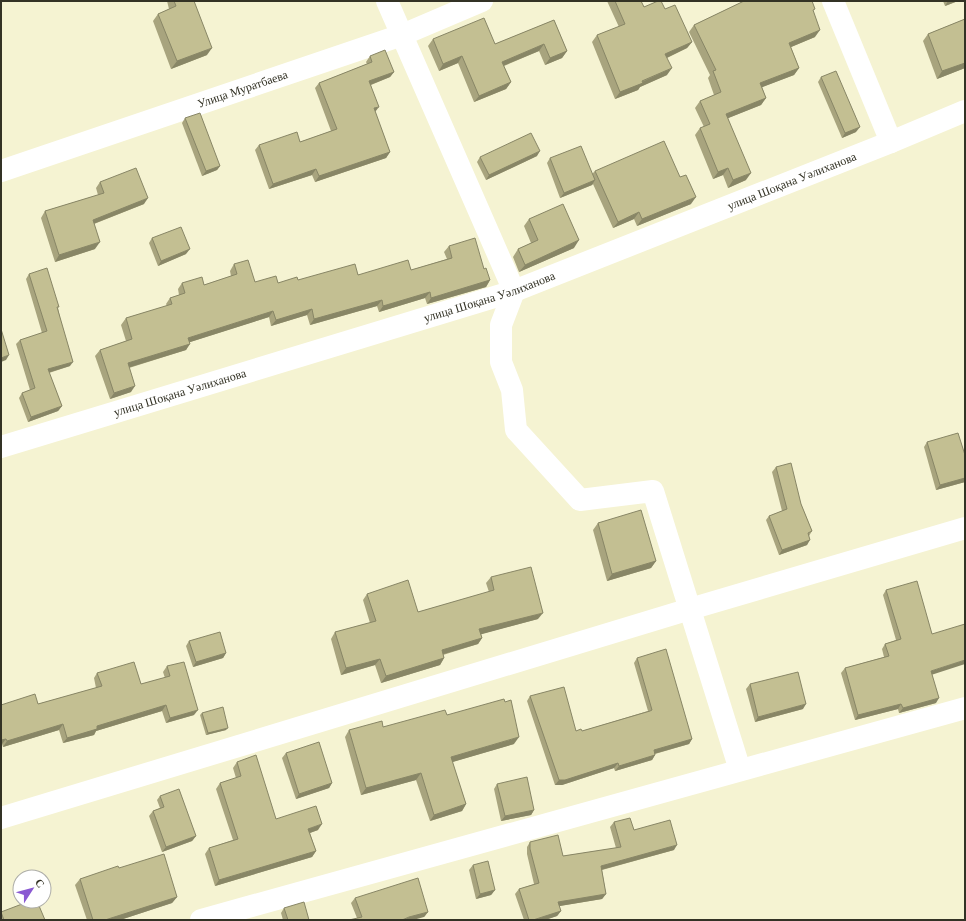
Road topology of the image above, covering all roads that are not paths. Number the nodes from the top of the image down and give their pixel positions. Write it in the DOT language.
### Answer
graph roads {
  1 [pos="387,1"];
  2 [pos="482,1"];
  3 [pos="833,1"];
  4 [pos="402,35"];
  5 [pos="965,111"];
  6 [pos="891,142"];
  7 [pos="1,171"];
  8 [pos="514,291"];
  9 [pos="1,447"];
  10 [pos="965,528"];
  11 [pos="690,609"];
  12 [pos="965,708"];
  13 [pos="740,770"];
  14 [pos="1,818"];
  15 [pos="201,920"];
  1 -- 4 [label="street"];
  2 -- 4 [label="street, Улица Муратбаева"];
  3 -- 6 [label="street"];
  4 -- 7 [label="street, Улица Муратбаева"];
  4 -- 8 [label="street"];
  5 -- 6 [label="street, улица Шоқана Уәлиханова"];
  6 -- 8 [label="street, улица Шоқана Уәлиханова"];
  8 -- 9 [label="street, улица Шоқана Уәлиханова"];
  8 -- 11 [label="street"];
  10 -- 11 [label="street"];
  11 -- 13 [label="street"];
  11 -- 14 [label="street"];
  12 -- 13 [label="street"];
  13 -- 15 [label="street"];
}
